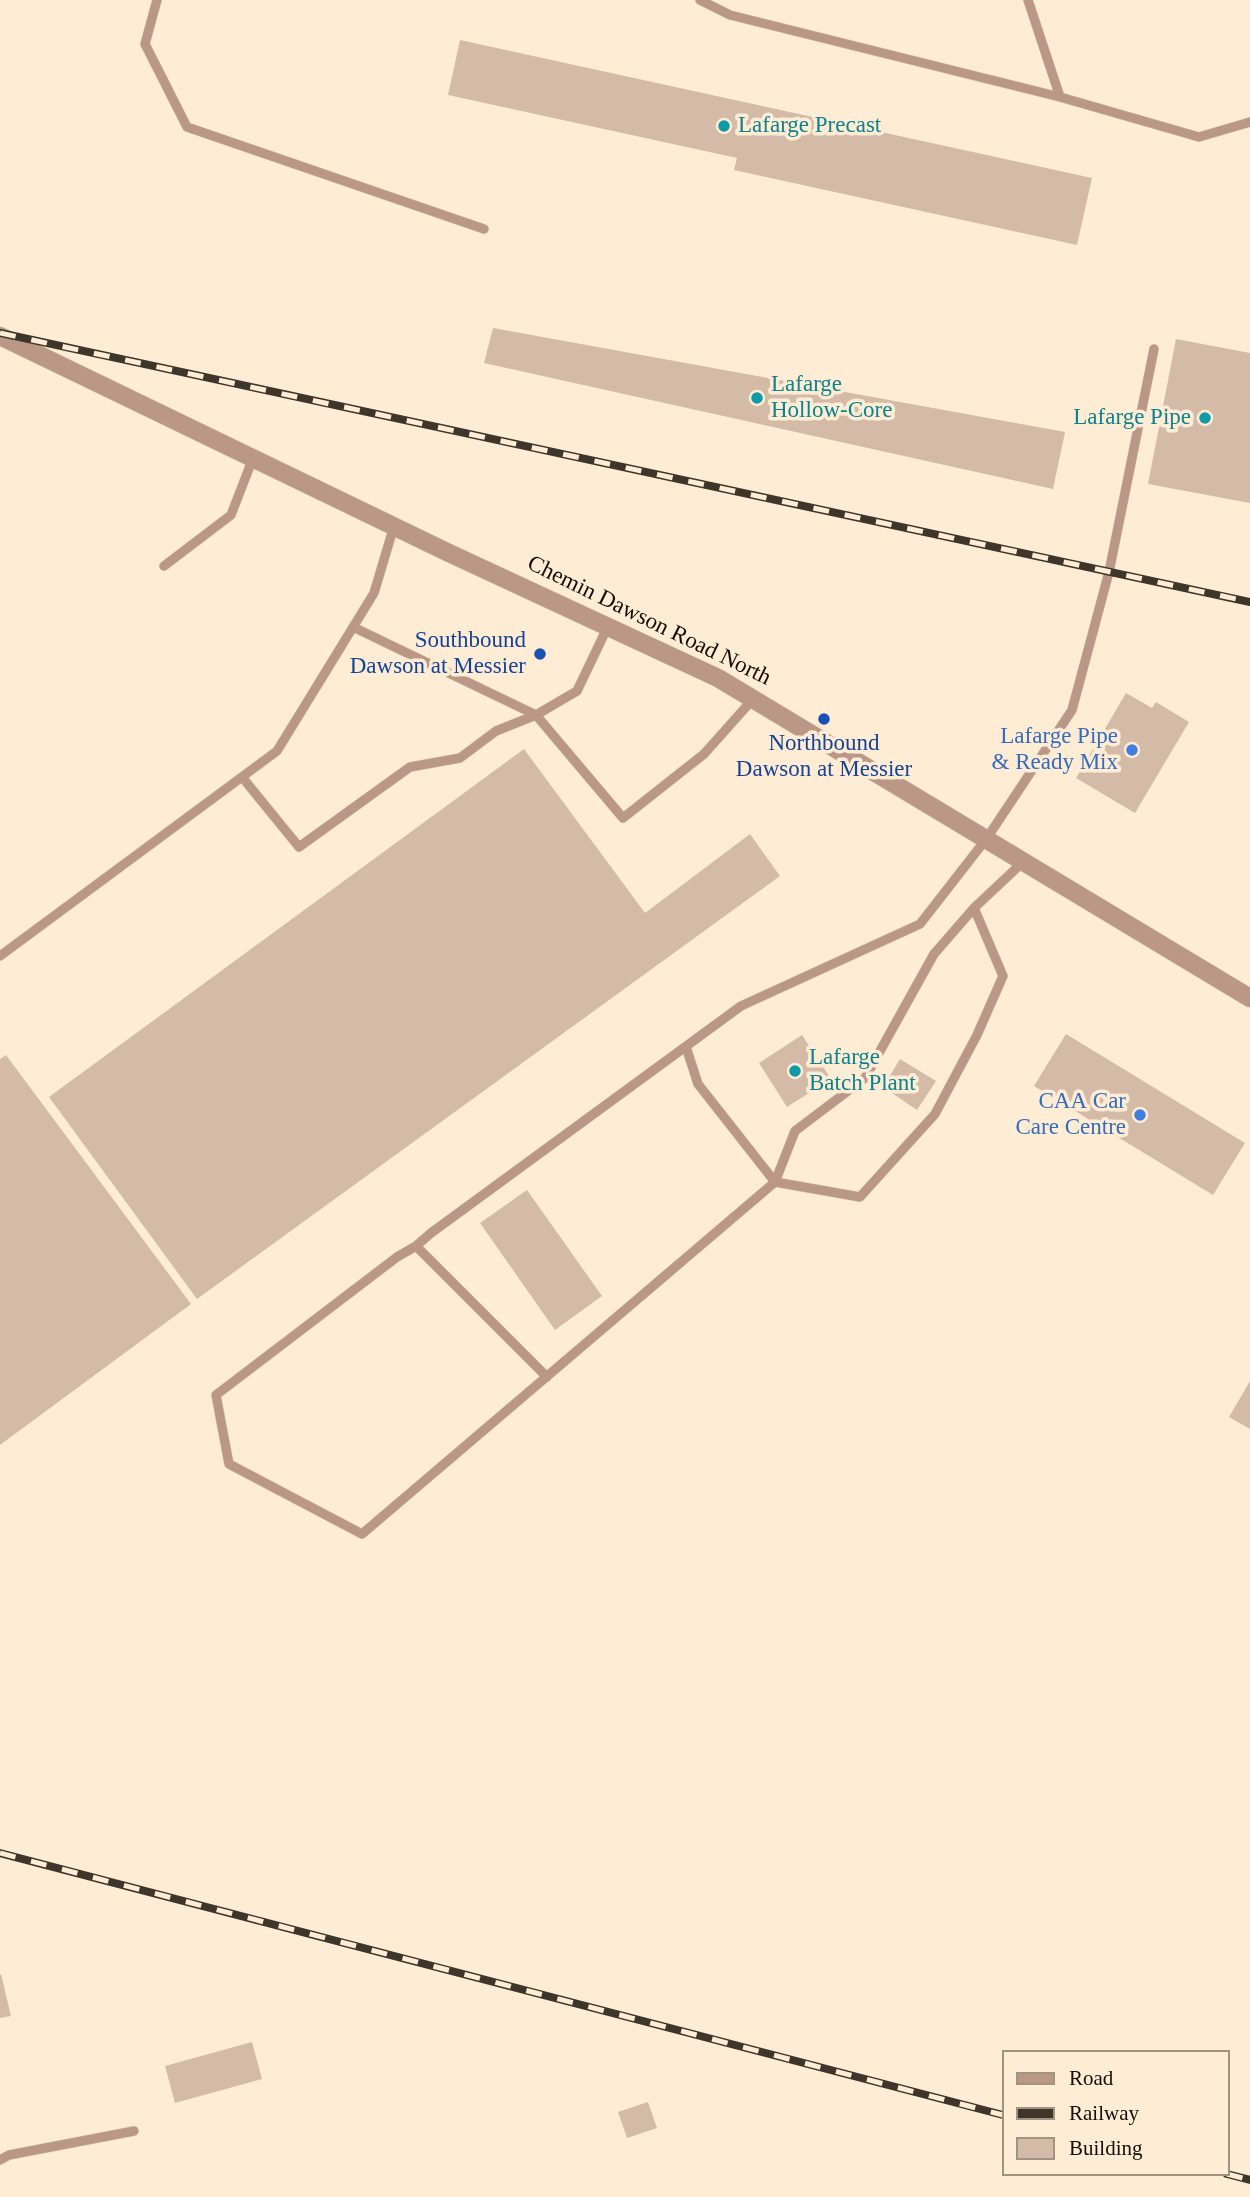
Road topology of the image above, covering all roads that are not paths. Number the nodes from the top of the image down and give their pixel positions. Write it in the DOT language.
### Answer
graph roads {
  1 [pos="158,0"];
  2 [pos="700,0"];
  3 [pos="1028,0"];
  4 [pos="1060,97"];
  5 [pos="1250,122"];
  6 [pos="484,229"];
  7 [pos="0,336"];
  8 [pos="1154,349"];
  9 [pos="253,458"];
  10 [pos="394,526"];
  11 [pos="164,566"];
  12 [pos="608,625"];
  13 [pos="353,627"];
  14 [pos="754,698"];
  15 [pos="536,715"];
  16 [pos="242,777"];
  17 [pos="987,838"];
  18 [pos="1023,862"];
  19 [pos="974,908"];
  20 [pos="0,956"];
  21 [pos="1250,998"];
  22 [pos="686,1046"];
  23 [pos="775,1182"];
  24 [pos="416,1246"];
  25 [pos="547,1377"];
  26 [pos="134,2131"];
  27 [pos="0,2160"];
  1 -- 6 [label="lane"];
  2 -- 4 [label="lane"];
  3 -- 4 [label="lane"];
  4 -- 5 [label="lane"];
  7 -- 9 [label="street, Chemin Dawson Road North"];
  8 -- 17 [label="lane"];
  9 -- 10 [label="street, Chemin Dawson Road North"];
  9 -- 11 [label="lane"];
  10 -- 12 [label="street, Chemin Dawson Road North"];
  10 -- 13 [label="lane"];
  12 -- 14 [label="street, Chemin Dawson Road North"];
  12 -- 15 [label="lane"];
  13 -- 15 [label="lane"];
  13 -- 16 [label="lane"];
  14 -- 15 [label="lane"];
  14 -- 17 [label="street, Chemin Dawson Road North"];
  15 -- 16 [label="lane"];
  16 -- 20 [label="lane"];
  17 -- 18 [label="street, Chemin Dawson Road North"];
  17 -- 22 [label="lane"];
  18 -- 19 [label="lane"];
  18 -- 21 [label="street, Chemin Dawson Road North"];
  19 -- 23 [label="lane"];
  19 -- 23 [label="lane"];
  22 -- 23 [label="lane"];
  22 -- 24 [label="lane"];
  23 -- 25 [label="lane"];
  24 -- 25 [label="lane"];
  24 -- 25 [label="lane"];
  26 -- 27 [label="lane"];
}
